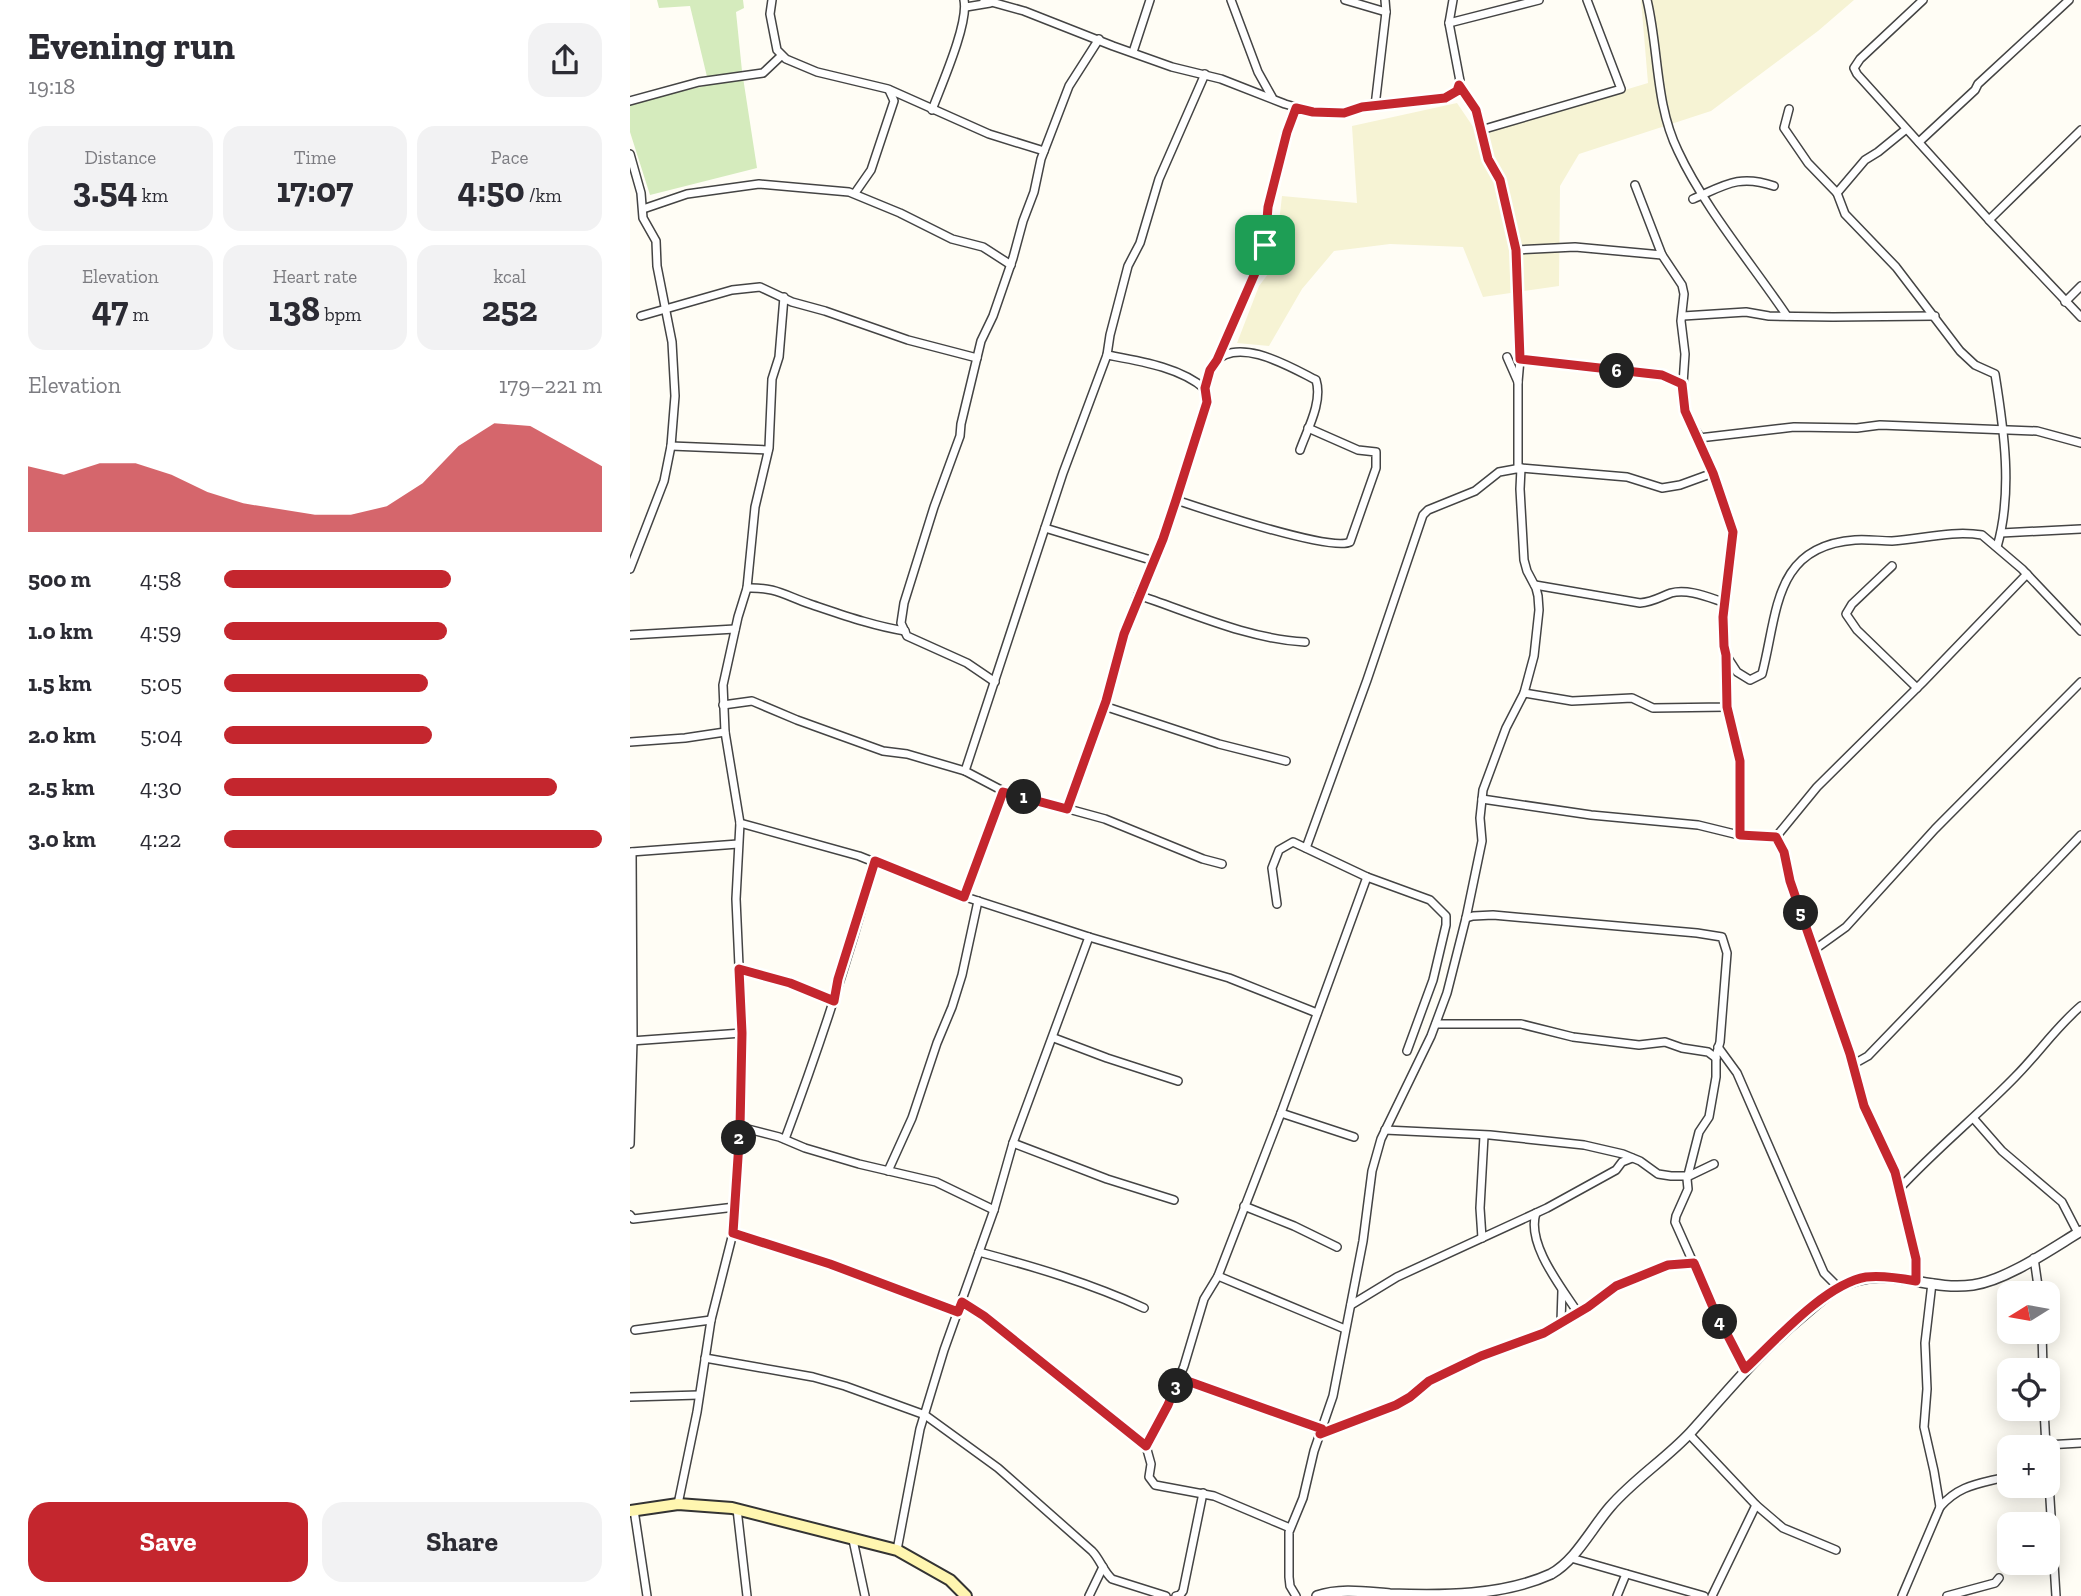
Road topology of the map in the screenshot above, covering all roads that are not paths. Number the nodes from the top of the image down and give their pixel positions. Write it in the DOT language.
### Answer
graph roads {
  1 [pos="772,0"];
  2 [pos="1150,0"];
  3 [pos="1231,0"];
  4 [pos="1345,0"];
  5 [pos="1385,0"];
  6 [pos="1453,0"];
  7 [pos="1539,0"];
  8 [pos="1587,0"];
  9 [pos="1647,0"];
  10 [pos="1923,0"];
  11 [pos="2069,0"];
  12 [pos="988,2"];
  13 [pos="965,4"];
  14 [pos="1386,12"];
  15 [pos="1450,23"];
  16 [pos="1099,39"];
  17 [pos="1133,52"];
  18 [pos="781,56"];
  19 [pos="1205,74"];
  20 [pos="1459,85"];
  21 [pos="889,90"];
  22 [pos="905,97"];
  23 [pos="1273,97"];
  24 [pos="630,101"];
  25 [pos="894,102"];
  26 [pos="1375,106"];
  27 [pos="1296,108"];
  28 [pos="1789,109"];
  29 [pos="932,110"];
  30 [pos="1481,130"];
  31 [pos="1905,130"];
  32 [pos="2081,130"];
  33 [pos="1919,142"];
  34 [pos="1044,151"];
  35 [pos="630,154"];
  36 [pos="632,165"];
  37 [pos="1635,185"];
  38 [pos="1774,186"];
  39 [pos="855,193"];
  40 [pos="1837,193"];
  41 [pos="1703,194"];
  42 [pos="1693,199"];
  43 [pos="643,209"];
  44 [pos="1989,220"];
  45 [pos="1516,250"];
  46 [pos="1662,255"];
  47 [pos="1011,265"];
  48 [pos="2081,286"];
  49 [pos="784,297"];
  50 [pos="2066,302"];
  51 [pos="664,309"];
  52 [pos="641,316"];
  53 [pos="1683,316"];
  54 [pos="1787,316"];
  55 [pos="1935,316"];
  56 [pos="2081,317"];
  57 [pos="1107,355"];
  58 [pos="1507,357"];
  59 [pos="977,358"];
  60 [pos="1520,359"];
  61 [pos="1217,360"];
  62 [pos="1518,382"];
  63 [pos="1682,384"];
  64 [pos="1205,388"];
  65 [pos="1308,428"];
  66 [pos="2001,429"];
  67 [pos="1699,438"];
  68 [pos="2081,443"];
  69 [pos="671,446"];
  70 [pos="768,450"];
  71 [pos="1300,450"];
  72 [pos="1520,468"];
  73 [pos="1713,473"];
  74 [pos="1176,500"];
  75 [pos="1045,528"];
  76 [pos="2081,529"];
  77 [pos="2001,533"];
  78 [pos="1997,547"];
  79 [pos="1154,561"];
  80 [pos="1892,566"];
  81 [pos="630,569"];
  82 [pos="2027,574"];
  83 [pos="747,588"];
  84 [pos="1538,589"];
  85 [pos="1138,595"];
  86 [pos="1726,603"];
  87 [pos="735,629"];
  88 [pos="905,631"];
  89 [pos="2081,631"];
  90 [pos="630,635"];
  91 [pos="1305,642"];
  92 [pos="1726,655"];
  93 [pos="995,682"];
  94 [pos="2081,682"];
  95 [pos="1917,688"];
  96 [pos="1524,693"];
  97 [pos="723,705"];
  98 [pos="1104,706"];
  99 [pos="1727,707"];
  100 [pos="725,732"];
  101 [pos="630,742"];
  102 [pos="1286,761"];
  103 [pos="965,771"];
  104 [pos="1003,792"];
  105 [pos="1482,799"];
  106 [pos="1067,809"];
  107 [pos="740,823"];
  108 [pos="1740,835"];
  109 [pos="2081,835"];
  110 [pos="1776,837"];
  111 [pos="738,844"];
  112 [pos="1306,848"];
  113 [pos="631,852"];
  114 [pos="875,861"];
  115 [pos="1222,864"];
  116 [pos="1367,877"];
  117 [pos="964,897"];
  118 [pos="978,901"];
  119 [pos="1277,904"];
  120 [pos="1466,918"];
  121 [pos="1089,937"];
  122 [pos="1814,950"];
  123 [pos="739,969"];
  124 [pos="834,1001"];
  125 [pos="2081,1006"];
  126 [pos="1317,1013"];
  127 [pos="1436,1024"];
  128 [pos="742,1033"];
  129 [pos="1054,1038"];
  130 [pos="631,1040"];
  131 [pos="1718,1046"];
  132 [pos="1407,1051"];
  133 [pos="1708,1052"];
  134 [pos="1716,1058"];
  135 [pos="1852,1065"];
  136 [pos="1178,1081"];
  137 [pos="1281,1113"];
  138 [pos="1974,1119"];
  139 [pos="740,1127"];
  140 [pos="1385,1130"];
  141 [pos="1483,1136"];
  142 [pos="1354,1137"];
  143 [pos="785,1139"];
  144 [pos="1013,1143"];
  145 [pos="630,1144"];
  146 [pos="1619,1153"];
  147 [pos="1632,1158"];
  148 [pos="1622,1162"];
  149 [pos="1714,1164"];
  150 [pos="888,1171"];
  151 [pos="1689,1177"];
  152 [pos="1899,1189"];
  153 [pos="1174,1200"];
  154 [pos="1244,1206"];
  155 [pos="735,1208"];
  156 [pos="994,1210"];
  157 [pos="630,1215"];
  158 [pos="1532,1217"];
  159 [pos="2080,1232"];
  160 [pos="733,1233"];
  161 [pos="1482,1238"];
  162 [pos="1337,1247"];
  163 [pos="979,1252"];
  164 [pos="2034,1258"];
  165 [pos="1694,1263"];
  166 [pos="1218,1276"];
  167 [pos="1916,1281"];
  168 [pos="2037,1281"];
  169 [pos="1933,1283"];
  170 [pos="1839,1288"];
  171 [pos="1562,1290"];
  172 [pos="962,1302"];
  173 [pos="1351,1305"];
  174 [pos="1144,1308"];
  175 [pos="958,1312"];
  176 [pos="1578,1313"];
  177 [pos="710,1320"];
  178 [pos="1561,1322"];
  179 [pos="1345,1329"];
  180 [pos="635,1330"];
  181 [pos="705,1358"];
  182 [pos="1745,1369"];
  183 [pos="1179,1378"];
  184 [pos="699,1395"];
  185 [pos="630,1397"];
  186 [pos="925,1415"];
  187 [pos="1321,1432"];
  188 [pos="1689,1434"];
  189 [pos="2081,1443"];
  190 [pos="2060,1445"];
  191 [pos="1146,1446"];
  192 [pos="1997,1479"];
  193 [pos="1203,1493"];
  194 [pos="2050,1498"];
  195 [pos="678,1504"];
  196 [pos="1756,1505"];
  197 [pos="1940,1507"];
  198 [pos="737,1509"];
  199 [pos="632,1510"];
  200 [pos="1290,1528"];
  201 [pos="853,1540"];
  202 [pos="1836,1549"];
  203 [pos="897,1550"];
  204 [pos="1571,1558"];
  205 [pos="1103,1567"];
  206 [pos="1626,1574"];
  207 [pos="1999,1578"];
  208 [pos="1483,1594"];
  209 [pos="647,1596"];
  210 [pos="747,1596"];
  211 [pos="864,1596"];
  212 [pos="967,1596"];
  213 [pos="1089,1596"];
  214 [pos="1164,1596"];
  215 [pos="1179,1596"];
  216 [pos="1296,1596"];
  217 [pos="1317,1596"];
  218 [pos="1617,1596"];
  219 [pos="1704,1596"];
  220 [pos="1712,1596"];
  221 [pos="1902,1596"];
  222 [pos="1947,1596"];
  223 [pos="2056,1596"];
  1 -- 18 [label="street"];
  2 -- 17 [label="street"];
  3 -- 23 [label="street"];
  4 -- 14 [label="street"];
  5 -- 14 [label="street"];
  6 -- 15 [label="street"];
  7 -- 15 [label="street"];
  8 -- 30 [label="street"];
  9 -- 41 [label="street"];
  10 -- 31 [label="street"];
  11 -- 33 [label="street"];
  12 -- 13 [label="street"];
  12 -- 16 [label="street"];
  13 -- 29 [label="street"];
  14 -- 26 [label="street"];
  15 -- 20 [label="street"];
  16 -- 17 [label="street"];
  16 -- 34 [label="street"];
  17 -- 19 [label="street"];
  18 -- 21 [label="street"];
  18 -- 24 [label="street"];
  19 -- 23 [label="street"];
  19 -- 57 [label="street"];
  20 -- 26 [label="street"];
  20 -- 30 [label="street"];
  21 -- 22 [label="street"];
  21 -- 25 [label="street"];
  22 -- 25 [label="street"];
  22 -- 29 [label="street"];
  23 -- 27 [label="street"];
  25 -- 39 [label="street"];
  26 -- 27 [label="street"];
  27 -- 61 [label="street"];
  28 -- 40 [label="street"];
  29 -- 34 [label="street"];
  30 -- 45 [label="street"];
  31 -- 33 [label="street"];
  31 -- 40 [label="street"];
  32 -- 44 [label="street"];
  33 -- 44 [label="street"];
  34 -- 47 [label="street"];
  35 -- 36 [label="street"];
  36 -- 43 [label="street"];
  37 -- 46 [label="street"];
  38 -- 41 [label="street"];
  39 -- 43 [label="street"];
  39 -- 47 [label="street"];
  40 -- 55 [label="street"];
  41 -- 42 [label="street"];
  41 -- 54 [label="street"];
  43 -- 51 [label="street"];
  44 -- 50 [label="street"];
  45 -- 46 [label="street"];
  45 -- 60 [label="street"];
  46 -- 53 [label="street"];
  47 -- 59 [label="street"];
  48 -- 50 [label="street"];
  49 -- 51 [label="street"];
  49 -- 59 [label="street"];
  49 -- 70 [label="street"];
  50 -- 56 [label="street"];
  51 -- 52 [label="street"];
  51 -- 69 [label="street"];
  53 -- 54 [label="street"];
  53 -- 63 [label="street"];
  54 -- 55 [label="street"];
  55 -- 66 [label="street"];
  57 -- 64 [label="street"];
  57 -- 75 [label="street"];
  58 -- 62 [label="street"];
  59 -- 88 [label="street"];
  60 -- 62 [label="street"];
  60 -- 63 [label="street"];
  61 -- 64 [label="street"];
  61 -- 65 [label="street"];
  62 -- 72 [label="street"];
  63 -- 67 [label="street"];
  64 -- 74 [label="street"];
  65 -- 71 [label="street"];
  65 -- 74 [label="street"];
  66 -- 67 [label="street"];
  66 -- 68 [label="street"];
  66 -- 77 [label="street"];
  67 -- 73 [label="street"];
  69 -- 70 [label="street"];
  69 -- 81 [label="street"];
  70 -- 83 [label="street"];
  72 -- 73 [label="street"];
  72 -- 84 [label="street"];
  72 -- 112 [label="street"];
  73 -- 86 [label="street"];
  74 -- 79 [label="street"];
  75 -- 79 [label="street"];
  75 -- 93 [label="street"];
  76 -- 77 [label="street"];
  77 -- 78 [label="street"];
  78 -- 82 [label="street"];
  78 -- 92 [label="street"];
  79 -- 85 [label="street"];
  80 -- 95 [label="street"];
  82 -- 89 [label="street"];
  82 -- 95 [label="street"];
  83 -- 87 [label="street"];
  83 -- 88 [label="street"];
  84 -- 86 [label="street"];
  84 -- 96 [label="street"];
  85 -- 91 [label="street"];
  85 -- 98 [label="street"];
  86 -- 92 [label="street"];
  87 -- 90 [label="street"];
  87 -- 97 [label="street"];
  88 -- 93 [label="street"];
  92 -- 99 [label="street"];
  93 -- 103 [label="street"];
  94 -- 122 [label="street"];
  95 -- 110 [label="street"];
  96 -- 99 [label="street"];
  96 -- 105 [label="street"];
  97 -- 100 [label="street"];
  97 -- 103 [label="street"];
  98 -- 102 [label="street"];
  98 -- 106 [label="street"];
  99 -- 108 [label="street"];
  100 -- 101 [label="street"];
  100 -- 107 [label="street"];
  103 -- 104 [label="street"];
  104 -- 106 [label="street"];
  104 -- 117 [label="street"];
  105 -- 108 [label="street"];
  105 -- 120 [label="street"];
  106 -- 115 [label="street"];
  107 -- 111 [label="street"];
  107 -- 114 [label="street"];
  108 -- 110 [label="street"];
  109 -- 135 [label="street"];
  110 -- 122 [label="street"];
  111 -- 113 [label="street"];
  111 -- 123 [label="street"];
  112 -- 116 [label="street"];
  112 -- 119 [label="street"];
  113 -- 130 [label="street"];
  114 -- 117 [label="street"];
  114 -- 124 [label="street"];
  116 -- 126 [label="street"];
  116 -- 132 [label="street"];
  117 -- 118 [label="street"];
  118 -- 121 [label="street"];
  118 -- 150 [label="street"];
  120 -- 127 [label="street"];
  120 -- 131 [label="street"];
  121 -- 126 [label="street"];
  121 -- 129 [label="street"];
  122 -- 135 [label="street"];
  123 -- 124 [label="street"];
  123 -- 128 [label="street"];
  124 -- 143 [label="street"];
  125 -- 138 [label="street"];
  126 -- 137 [label="street"];
  127 -- 133 [label="street"];
  127 -- 140 [label="street"];
  128 -- 130 [label="street"];
  128 -- 139 [label="street"];
  129 -- 136 [label="street"];
  129 -- 144 [label="street"];
  130 -- 145 [label="street"];
  131 -- 133 [label="street"];
  131 -- 134 [label="street"];
  131 -- 170 [label="street"];
  133 -- 134 [label="street"];
  134 -- 151 [label="street"];
  135 -- 152 [label="street"];
  137 -- 142 [label="street"];
  137 -- 154 [label="street"];
  138 -- 152 [label="street"];
  138 -- 159 [label="street"];
  139 -- 143 [label="street"];
  139 -- 155 [label="street"];
  140 -- 141 [label="street"];
  140 -- 173 [label="street"];
  141 -- 146 [label="street"];
  141 -- 161 [label="street"];
  143 -- 150 [label="street"];
  144 -- 153 [label="street"];
  144 -- 156 [label="street"];
  146 -- 147 [label="street"];
  146 -- 148 [label="street"];
  147 -- 148 [label="street"];
  147 -- 151 [label="street"];
  148 -- 158 [label="street"];
  149 -- 151 [label="street"];
  150 -- 156 [label="street"];
  151 -- 165 [label="street"];
  152 -- 167 [label="street"];
  154 -- 162 [label="street"];
  154 -- 166 [label="street"];
  155 -- 157 [label="street"];
  155 -- 160 [label="street"];
  156 -- 163 [label="street"];
  158 -- 161 [label="street"];
  158 -- 171 [label="street"];
  159 -- 164 [label="street"];
  160 -- 175 [label="street"];
  160 -- 177 [label="street"];
  161 -- 173 [label="street"];
  163 -- 172 [label="street"];
  163 -- 174 [label="street"];
  164 -- 168 [label="street"];
  164 -- 169 [label="street"];
  165 -- 176 [label="street"];
  165 -- 182 [label="street"];
  166 -- 179 [label="street"];
  166 -- 183 [label="street"];
  167 -- 169 [label="street"];
  167 -- 170 [label="street"];
  169 -- 197 [label="street"];
  170 -- 182 [label="street"];
  171 -- 176 [label="street"];
  171 -- 178 [label="street"];
  172 -- 175 [label="street"];
  172 -- 191 [label="street"];
  173 -- 179 [label="street"];
  175 -- 186 [label="street"];
  176 -- 178 [label="street"];
  177 -- 180 [label="street"];
  177 -- 181 [label="street"];
  178 -- 187 [label="street"];
  179 -- 187 [label="street"];
  181 -- 184 [label="street"];
  181 -- 186 [label="street"];
  182 -- 188 [label="street"];
  183 -- 187 [label="street"];
  183 -- 191 [label="street"];
  184 -- 185 [label="street"];
  184 -- 195 [label="street"];
  186 -- 203 [label="street"];
  186 -- 205 [label="street"];
  187 -- 200 [label="street"];
  188 -- 196 [label="street"];
  188 -- 204 [label="street"];
  189 -- 190 [label="street"];
  191 -- 193 [label="street"];
  192 -- 197 [label="street"];
  193 -- 200 [label="street"];
  193 -- 215 [label="street"];
  194 -- 223 [label="street"];
  195 -- 198 [label="main road"];
  195 -- 199 [label="main road"];
  196 -- 202 [label="street"];
  196 -- 220 [label="street"];
  197 -- 221 [label="street"];
  198 -- 201 [label="main road"];
  198 -- 210 [label="street"];
  199 -- 209 [label="street"];
  200 -- 216 [label="street"];
  201 -- 203 [label="main road"];
  201 -- 211 [label="street"];
  203 -- 212 [label="main road"];
  204 -- 206 [label="street"];
  204 -- 208 [label="street"];
  205 -- 213 [label="street"];
  205 -- 214 [label="street"];
  206 -- 218 [label="street"];
  206 -- 219 [label="street"];
  207 -- 222 [label="street"];
  208 -- 217 [label="street"];
}
